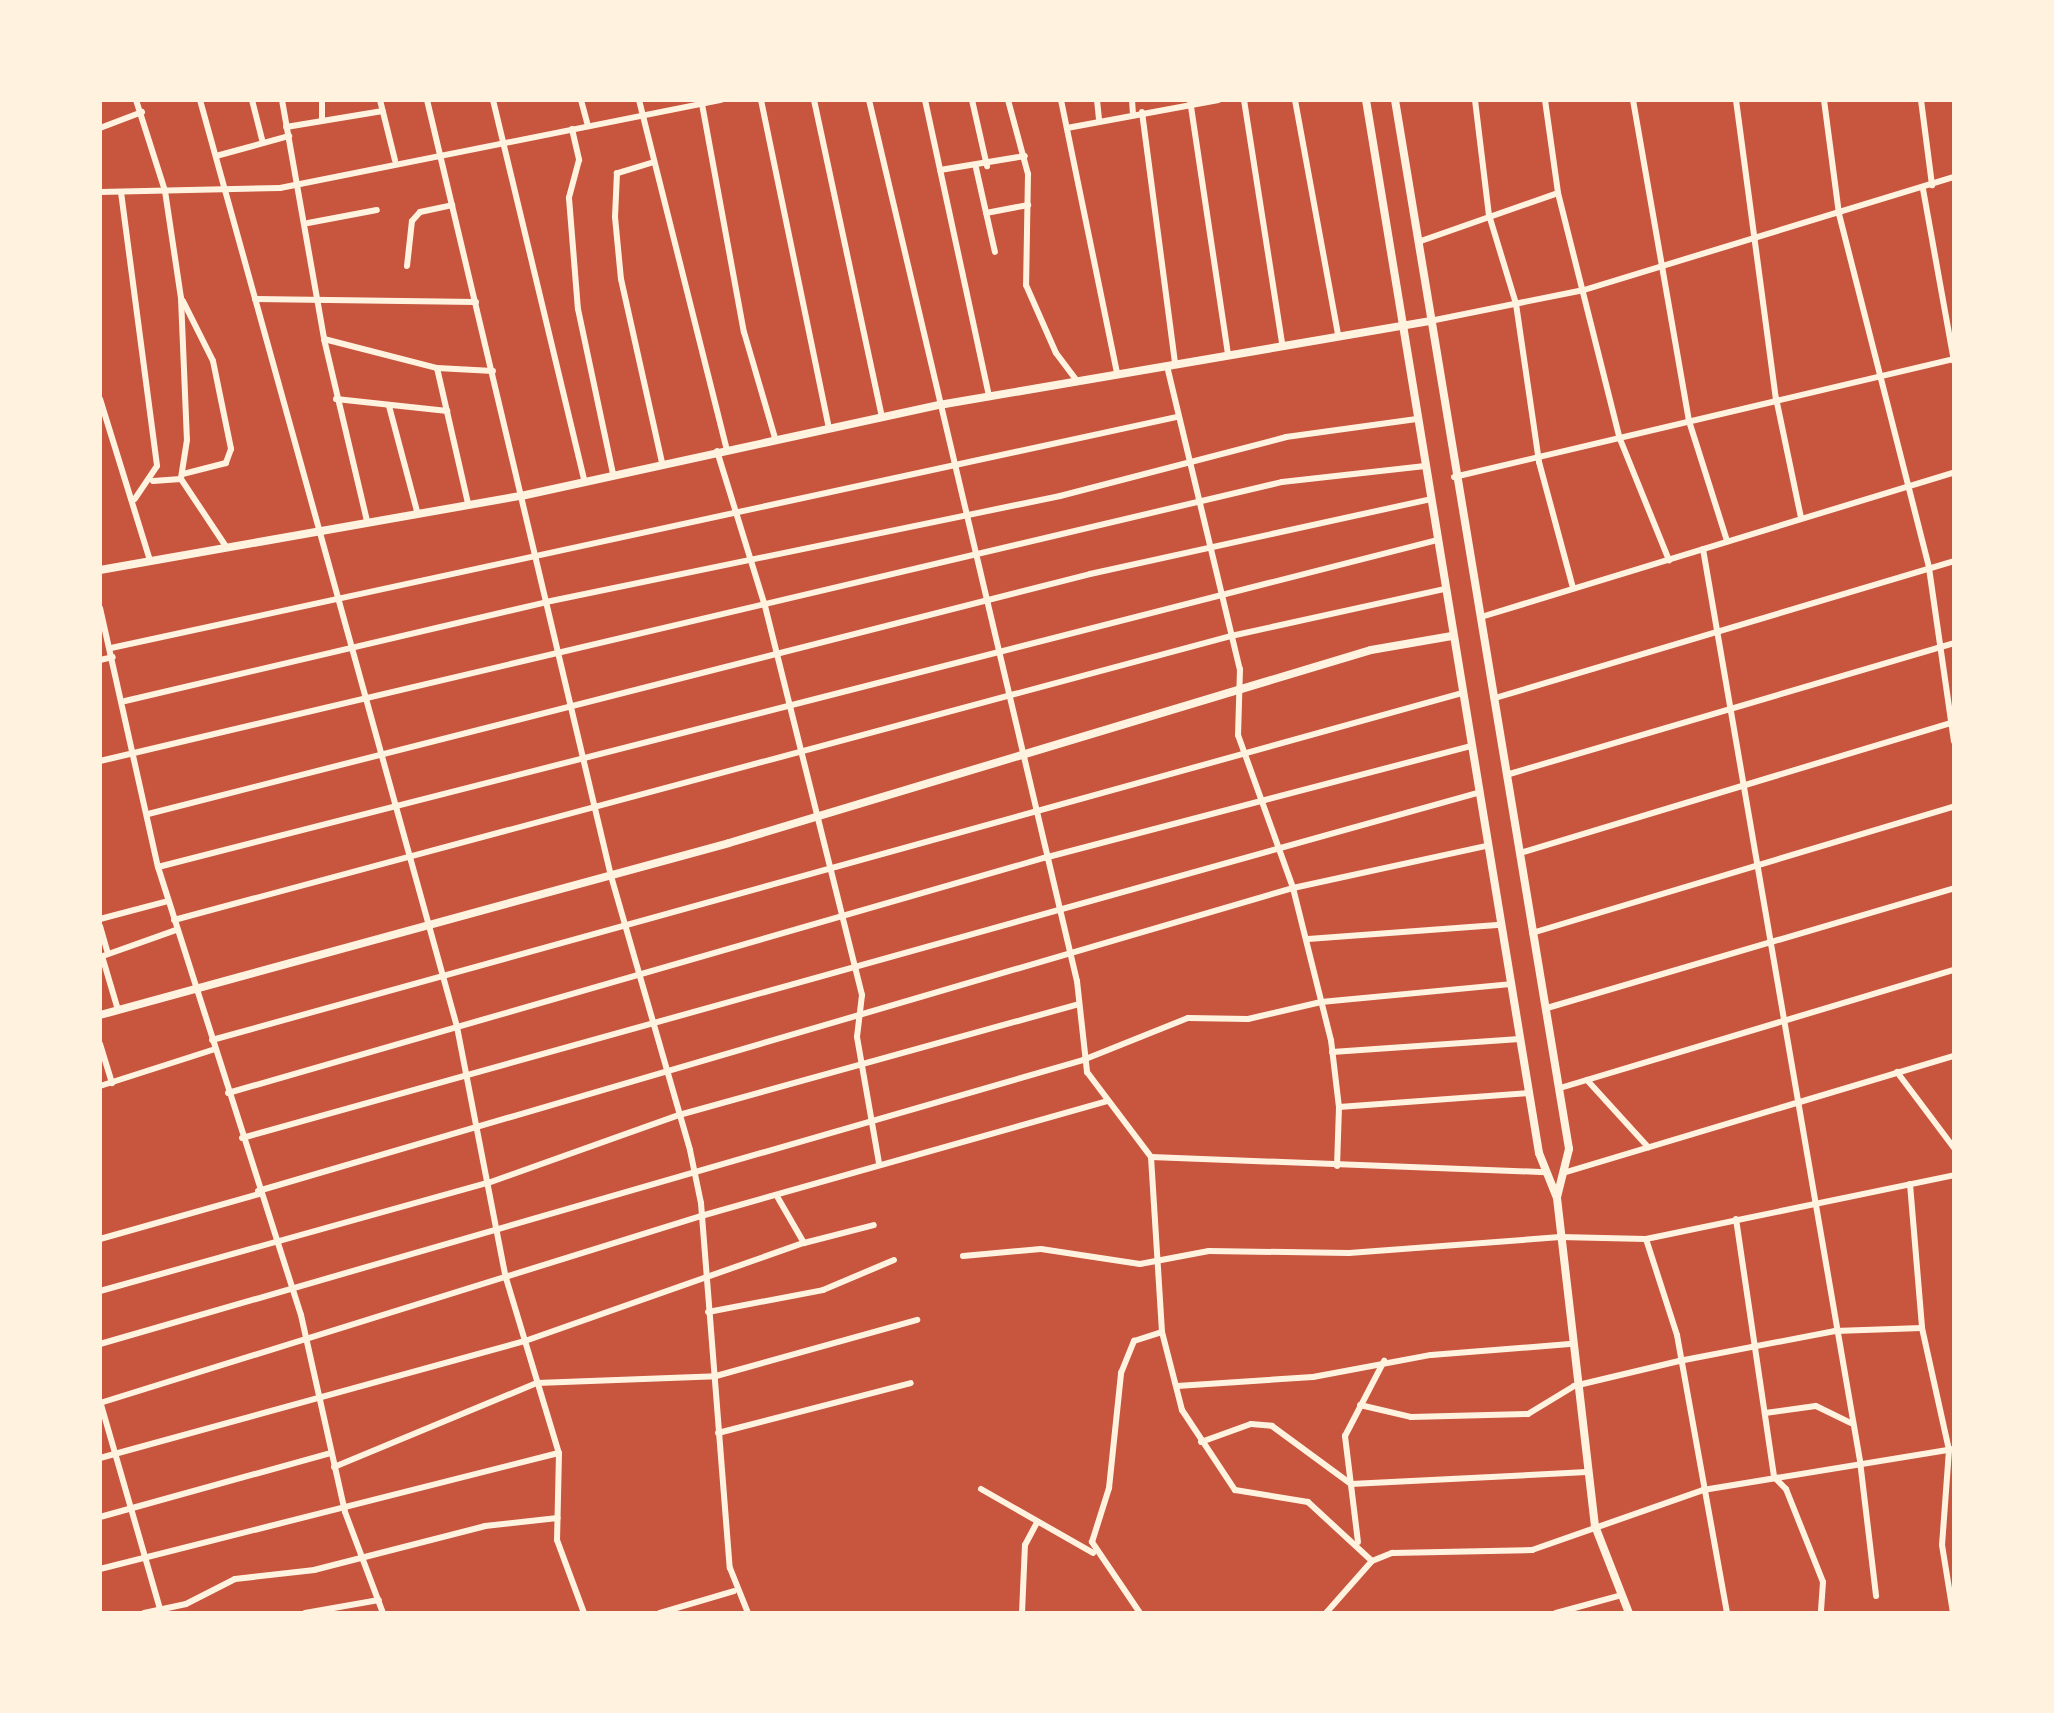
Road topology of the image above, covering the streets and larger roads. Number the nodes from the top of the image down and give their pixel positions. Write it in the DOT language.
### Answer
graph roads {
  1 [pos="136,100"];
  2 [pos="200,100"];
  3 [pos="252,100"];
  4 [pos="282,100"];
  5 [pos="322,100"];
  6 [pos="380,100"];
  7 [pos="427,100"];
  8 [pos="493,100"];
  9 [pos="581,100"];
  10 [pos="639,100"];
  11 [pos="721,100"];
  12 [pos="761,100"];
  13 [pos="814,100"];
  14 [pos="869,100"];
  15 [pos="925,100"];
  16 [pos="972,100"];
  17 [pos="1008,100"];
  18 [pos="1061,100"];
  19 [pos="1097,100"];
  20 [pos="1132,100"];
  21 [pos="1218,100"];
  22 [pos="1244,100"];
  23 [pos="1295,100"];
  24 [pos="1366,100"];
  25 [pos="1395,100"];
  26 [pos="1475,100"];
  27 [pos="1545,100"];
  28 [pos="1633,100"];
  29 [pos="1736,100"];
  30 [pos="1824,100"];
  31 [pos="1921,100"];
  32 [pos="1190,102"];
  33 [pos="687,104"];
  34 [pos="702,104"];
  35 [pos="383,111"];
  36 [pos="142,112"];
  37 [pos="1142,112"];
  38 [pos="1133,114"];
  39 [pos="644,117"];
  40 [pos="322,120"];
  41 [pos="1099,120"];
  42 [pos="588,126"];
  43 [pos="286,127"];
  44 [pos="100,128"];
  45 [pos="1067,128"];
  46 [pos="572,129"];
  47 [pos="289,136"];
  48 [pos="504,142"];
  49 [pos="263,143"];
  50 [pos="439,153"];
  51 [pos="216,156"];
  52 [pos="1025,156"];
  53 [pos="395,160"];
  54 [pos="654,162"];
  55 [pos="987,166"];
  56 [pos="976,168"];
  57 [pos="940,170"];
  58 [pos="1954,177"];
  59 [pos="300,182"];
  60 [pos="1932,185"];
  61 [pos="1923,189"];
  62 [pos="165,191"];
  63 [pos="100,192"];
  64 [pos="121,192"];
  65 [pos="1558,193"];
  66 [pos="227,195"];
  67 [pos="452,205"];
  68 [pos="1028,205"];
  69 [pos="377,210"];
  70 [pos="986,213"];
  71 [pos="1839,214"];
  72 [pos="1489,215"];
  73 [pos="308,223"];
  74 [pos="1752,235"];
  75 [pos="1416,243"];
  76 [pos="995,252"];
  77 [pos="1666,263"];
  78 [pos="407,266"];
  79 [pos="1584,290"];
  80 [pos="320,296"];
  81 [pos="181,298"];
  82 [pos="255,299"];
  83 [pos="476,302"];
  84 [pos="1516,304"];
  85 [pos="1954,311"];
  86 [pos="1945,313"];
  87 [pos="1428,321"];
  88 [pos="1398,326"];
  89 [pos="1338,335"];
  90 [pos="324,339"];
  91 [pos="1282,344"];
  92 [pos="1228,354"];
  93 [pos="1954,360"];
  94 [pos="1171,365"];
  95 [pos="437,368"];
  96 [pos="493,371"];
  97 [pos="1117,374"];
  98 [pos="1876,374"];
  99 [pos="1077,381"];
  100 [pos="989,397"];
  101 [pos="1776,398"];
  102 [pos="100,399"];
  103 [pos="336,399"];
  104 [pos="939,405"];
  105 [pos="389,406"];
  106 [pos="447,411"];
  107 [pos="882,417"];
  108 [pos="1177,417"];
  109 [pos="1417,419"];
  110 [pos="1689,421"];
  111 [pos="829,427"];
  112 [pos="775,438"];
  113 [pos="1620,439"];
  114 [pos="722,449"];
  115 [pos="1189,461"];
  116 [pos="662,462"];
  117 [pos="1539,462"];
  118 [pos="1425,466"];
  119 [pos="955,468"];
  120 [pos="1954,472"];
  121 [pos="613,474"];
  122 [pos="182,476"];
  123 [pos="1454,477"];
  124 [pos="584,480"];
  125 [pos="153,481"];
  126 [pos="1904,487"];
  127 [pos="521,496"];
  128 [pos="135,499"];
  129 [pos="1431,499"];
  130 [pos="1201,502"];
  131 [pos="468,503"];
  132 [pos="417,511"];
  133 [pos="734,511"];
  134 [pos="967,512"];
  135 [pos="1801,518"];
  136 [pos="367,521"];
  137 [pos="317,530"];
  138 [pos="1437,540"];
  139 [pos="1727,541"];
  140 [pos="225,545"];
  141 [pos="1209,545"];
  142 [pos="1703,549"];
  143 [pos="535,552"];
  144 [pos="979,558"];
  145 [pos="1669,560"];
  146 [pos="150,561"];
  147 [pos="753,561"];
  148 [pos="1954,561"];
  149 [pos="1929,568"];
  150 [pos="100,570"];
  151 [pos="1573,588"];
  152 [pos="1444,589"];
  153 [pos="1218,595"];
  154 [pos="335,598"];
  155 [pos="991,601"];
  156 [pos="546,602"];
  157 [pos="765,606"];
  158 [pos="100,608"];
  159 [pos="1481,617"];
  160 [pos="102,623"];
  161 [pos="1717,632"];
  162 [pos="1231,636"];
  163 [pos="1452,636"];
  164 [pos="1954,643"];
  165 [pos="348,647"];
  166 [pos="1939,647"];
  167 [pos="111,648"];
  168 [pos="1002,648"];
  169 [pos="776,654"];
  170 [pos="559,656"];
  171 [pos="113,657"];
  172 [pos="100,660"];
  173 [pos="1243,691"];
  174 [pos="1462,693"];
  175 [pos="361,697"];
  176 [pos="1495,698"];
  177 [pos="1011,699"];
  178 [pos="125,701"];
  179 [pos="570,703"];
  180 [pos="789,704"];
  181 [pos="1729,711"];
  182 [pos="1952,722"];
  183 [pos="1954,741"];
  184 [pos="1472,746"];
  185 [pos="136,753"];
  186 [pos="801,755"];
  187 [pos="1023,755"];
  188 [pos="377,756"];
  189 [pos="1245,756"];
  190 [pos="583,757"];
  191 [pos="100,761"];
  192 [pos="1506,775"];
  193 [pos="1741,791"];
  194 [pos="1478,793"];
  195 [pos="1260,804"];
  196 [pos="391,806"];
  197 [pos="1954,806"];
  198 [pos="595,811"];
  199 [pos="1034,811"];
  200 [pos="148,814"];
  201 [pos="813,817"];
  202 [pos="1486,846"];
  203 [pos="1279,848"];
  204 [pos="1520,853"];
  205 [pos="1044,858"];
  206 [pos="406,859"];
  207 [pos="1754,866"];
  208 [pos="158,867"];
  209 [pos="829,871"];
  210 [pos="611,876"];
  211 [pos="1293,888"];
  212 [pos="1954,888"];
  213 [pos="168,901"];
  214 [pos="1056,913"];
  215 [pos="841,917"];
  216 [pos="100,919"];
  217 [pos="174,920"];
  218 [pos="1500,925"];
  219 [pos="100,926"];
  220 [pos="626,927"];
  221 [pos="427,929"];
  222 [pos="176,930"];
  223 [pos="1532,933"];
  224 [pos="1308,939"];
  225 [pos="1766,944"];
  226 [pos="1067,952"];
  227 [pos="103,954"];
  228 [pos="856,967"];
  229 [pos="1954,970"];
  230 [pos="638,972"];
  231 [pos="445,979"];
  232 [pos="1510,984"];
  233 [pos="196,993"];
  234 [pos="1321,1002"];
  235 [pos="1078,1004"];
  236 [pos="1547,1008"];
  237 [pos="118,1010"];
  238 [pos="864,1014"];
  239 [pos="100,1015"];
  240 [pos="1779,1022"];
  241 [pos="653,1024"];
  242 [pos="457,1027"];
  243 [pos="1520,1039"];
  244 [pos="212,1040"];
  245 [pos="100,1044"];
  246 [pos="215,1049"];
  247 [pos="1332,1052"];
  248 [pos="1954,1056"];
  249 [pos="1083,1060"];
  250 [pos="862,1067"];
  251 [pos="665,1071"];
  252 [pos="1897,1072"];
  253 [pos="465,1077"];
  254 [pos="1587,1080"];
  255 [pos="112,1083"];
  256 [pos="100,1086"];
  257 [pos="1560,1088"];
  258 [pos="228,1093"];
  259 [pos="1529,1093"];
  260 [pos="1107,1101"];
  261 [pos="1794,1102"];
  262 [pos="1339,1107"];
  263 [pos="679,1115"];
  264 [pos="872,1116"];
  265 [pos="474,1129"];
  266 [pos="242,1138"];
  267 [pos="1648,1147"];
  268 [pos="1954,1148"];
  269 [pos="1151,1157"];
  270 [pos="879,1163"];
  271 [pos="1337,1166"];
  272 [pos="694,1167"];
  273 [pos="1546,1172"];
  274 [pos="1563,1173"];
  275 [pos="1954,1175"];
  276 [pos="488,1183"];
  277 [pos="1910,1184"];
  278 [pos="258,1192"];
  279 [pos="778,1198"];
  280 [pos="1557,1198"];
  281 [pos="1812,1202"];
  282 [pos="701,1216"];
  283 [pos="1736,1219"];
  284 [pos="874,1225"];
  285 [pos="500,1230"];
  286 [pos="1560,1237"];
  287 [pos="100,1239"];
  288 [pos="1646,1239"];
  289 [pos="274,1241"];
  290 [pos="804,1243"];
  291 [pos="963,1256"];
  292 [pos="894,1260"];
  293 [pos="1157,1260"];
  294 [pos="705,1276"];
  295 [pos="506,1278"];
  296 [pos="292,1286"];
  297 [pos="100,1291"];
  298 [pos="708,1312"];
  299 [pos="917,1320"];
  300 [pos="1922,1328"];
  301 [pos="1835,1331"];
  302 [pos="1162,1332"];
  303 [pos="308,1339"];
  304 [pos="525,1341"];
  305 [pos="100,1344"];
  306 [pos="1570,1344"];
  307 [pos="1755,1348"];
  308 [pos="1384,1361"];
  309 [pos="1679,1361"];
  310 [pos="716,1376"];
  311 [pos="537,1383"];
  312 [pos="911,1383"];
  313 [pos="1177,1386"];
  314 [pos="1574,1386"];
  315 [pos="318,1400"];
  316 [pos="100,1402"];
  317 [pos="1360,1405"];
  318 [pos="1765,1413"];
  319 [pos="1851,1423"];
  320 [pos="718,1433"];
  321 [pos="1201,1442"];
  322 [pos="1951,1449"];
  323 [pos="116,1452"];
  324 [pos="330,1453"];
  325 [pos="559,1453"];
  326 [pos="100,1458"];
  327 [pos="1860,1461"];
  328 [pos="334,1467"];
  329 [pos="1587,1472"];
  330 [pos="1774,1477"];
  331 [pos="1351,1484"];
  332 [pos="981,1489"];
  333 [pos="1703,1490"];
  334 [pos="132,1509"];
  335 [pos="345,1512"];
  336 [pos="100,1517"];
  337 [pos="558,1518"];
  338 [pos="1037,1522"];
  339 [pos="1595,1526"];
  340 [pos="1358,1542"];
  341 [pos="1093,1553"];
  342 [pos="145,1557"];
  343 [pos="361,1560"];
  344 [pos="1372,1561"];
  345 [pos="100,1569"];
  346 [pos="734,1591"];
  347 [pos="1618,1596"];
  348 [pos="1876,1596"];
  349 [pos="379,1600"];
  350 [pos="160,1611"];
  351 [pos="144,1613"];
  352 [pos="305,1613"];
  353 [pos="383,1613"];
  354 [pos="584,1613"];
  355 [pos="660,1613"];
  356 [pos="748,1613"];
  357 [pos="1022,1613"];
  358 [pos="1140,1613"];
  359 [pos="1326,1613"];
  360 [pos="1556,1613"];
  361 [pos="1629,1613"];
  362 [pos="1727,1613"];
  363 [pos="1821,1613"];
  364 [pos="1953,1613"];
  1 -- 36 [label="street"];
  2 -- 51 [label="street"];
  3 -- 49 [label="street"];
  4 -- 43 [label="street"];
  5 -- 40 [label="street"];
  6 -- 35 [label="street"];
  7 -- 50 [label="street"];
  8 -- 48 [label="street"];
  9 -- 42 [label="street"];
  10 -- 39 [label="street"];
  11 -- 34 [label="street"];
  12 -- 111 [label="street"];
  13 -- 107 [label="street"];
  14 -- 104 [label="street"];
  15 -- 57 [label="street"];
  16 -- 55 [label="street"];
  17 -- 52 [label="street"];
  18 -- 45 [label="street"];
  19 -- 41 [label="street"];
  20 -- 38 [label="street"];
  21 -- 32 [label="street"];
  22 -- 91 [label="street"];
  23 -- 89 [label="street"];
  24 -- 88 [label="street"];
  25 -- 75 [label="street"];
  26 -- 72 [label="street"];
  27 -- 65 [label="street"];
  28 -- 77 [label="street"];
  29 -- 74 [label="street"];
  30 -- 71 [label="street"];
  31 -- 60 [label="street"];
  32 -- 37 [label="street"];
  32 -- 92 [label="street"];
  33 -- 34 [label="street"];
  33 -- 39 [label="street"];
  34 -- 112 [label="street"];
  35 -- 40 [label="street"];
  35 -- 53 [label="street"];
  36 -- 44 [label="street"];
  36 -- 62 [label="street"];
  37 -- 38 [label="street"];
  37 -- 94 [label="street"];
  38 -- 41 [label="street"];
  39 -- 42 [label="street"];
  39 -- 54 [label="street"];
  40 -- 43 [label="street"];
  41 -- 45 [label="street"];
  42 -- 46 [label="street"];
  43 -- 47 [label="street"];
  45 -- 97 [label="street"];
  46 -- 48 [label="street"];
  46 -- 121 [label="street"];
  47 -- 49 [label="street"];
  47 -- 59 [label="street"];
  48 -- 50 [label="street"];
  48 -- 124 [label="street"];
  49 -- 51 [label="street"];
  50 -- 53 [label="street"];
  50 -- 67 [label="street"];
  51 -- 66 [label="street"];
  52 -- 55 [label="street"];
  52 -- 68 [label="street"];
  53 -- 59 [label="street"];
  54 -- 114 [label="street"];
  54 -- 116 [label="street"];
  55 -- 56 [label="street"];
  56 -- 57 [label="street"];
  56 -- 70 [label="street"];
  57 -- 100 [label="street"];
  58 -- 60 [label="street"];
  59 -- 66 [label="street"];
  59 -- 73 [label="street"];
  60 -- 61 [label="street"];
  61 -- 71 [label="street"];
  61 -- 86 [label="street"];
  62 -- 64 [label="street"];
  62 -- 66 [label="street"];
  62 -- 81 [label="street"];
  63 -- 64 [label="street"];
  64 -- 125 [label="street"];
  65 -- 72 [label="street"];
  65 -- 79 [label="street"];
  66 -- 82 [label="street"];
  67 -- 78 [label="street"];
  67 -- 83 [label="street"];
  68 -- 70 [label="street"];
  68 -- 99 [label="street"];
  69 -- 73 [label="street"];
  70 -- 76 [label="street"];
  71 -- 74 [label="street"];
  71 -- 98 [label="street"];
  72 -- 75 [label="street"];
  72 -- 84 [label="street"];
  73 -- 80 [label="street"];
  74 -- 77 [label="street"];
  74 -- 101 [label="street"];
  75 -- 87 [label="street"];
  77 -- 79 [label="street"];
  77 -- 110 [label="street"];
  79 -- 84 [label="street"];
  79 -- 113 [label="street"];
  80 -- 82 [label="street"];
  80 -- 83 [label="street"];
  80 -- 90 [label="street"];
  81 -- 122 [label="street"];
  81 -- 122 [label="street"];
  82 -- 137 [label="street"];
  83 -- 96 [label="street"];
  84 -- 87 [label="street"];
  84 -- 117 [label="street"];
  85 -- 86 [label="street"];
  86 -- 93 [label="street"];
  87 -- 88 [label="street"];
  87 -- 123 [label="street"];
  88 -- 89 [label="street"];
  88 -- 109 [label="street"];
  89 -- 91 [label="street"];
  90 -- 95 [label="street"];
  90 -- 103 [label="street"];
  91 -- 92 [label="street"];
  92 -- 94 [label="street"];
  93 -- 98 [label="street"];
  94 -- 97 [label="street"];
  94 -- 108 [label="street"];
  95 -- 96 [label="street"];
  95 -- 106 [label="street"];
  96 -- 127 [label="street"];
  97 -- 99 [label="street"];
  98 -- 101 [label="street"];
  98 -- 126 [label="street"];
  99 -- 100 [label="street"];
  100 -- 104 [label="street"];
  101 -- 110 [label="street"];
  101 -- 135 [label="street"];
  102 -- 128 [label="street"];
  103 -- 105 [label="street"];
  103 -- 136 [label="street"];
  104 -- 107 [label="street"];
  104 -- 119 [label="street"];
  105 -- 106 [label="street"];
  105 -- 132 [label="street"];
  106 -- 131 [label="street"];
  107 -- 111 [label="street"];
  108 -- 115 [label="street"];
  108 -- 119 [label="street"];
  109 -- 115 [label="street"];
  109 -- 118 [label="street"];
  110 -- 113 [label="street"];
  110 -- 139 [label="street"];
  111 -- 112 [label="street"];
  112 -- 114 [label="street"];
  113 -- 117 [label="street"];
  113 -- 145 [label="street"];
  114 -- 116 [label="street"];
  114 -- 133 [label="street"];
  115 -- 130 [label="street"];
  115 -- 134 [label="street"];
  116 -- 121 [label="street"];
  117 -- 123 [label="street"];
  117 -- 151 [label="street"];
  118 -- 129 [label="street"];
  118 -- 130 [label="street"];
  119 -- 133 [label="street"];
  119 -- 134 [label="street"];
  120 -- 126 [label="street"];
  121 -- 124 [label="street"];
  122 -- 125 [label="street"];
  122 -- 140 [label="street"];
  123 -- 159 [label="street"];
  124 -- 127 [label="street"];
  125 -- 128 [label="street"];
  126 -- 135 [label="street"];
  126 -- 149 [label="street"];
  127 -- 131 [label="street"];
  127 -- 143 [label="street"];
  128 -- 146 [label="street"];
  129 -- 138 [label="street"];
  129 -- 141 [label="street"];
  130 -- 141 [label="street"];
  130 -- 144 [label="street"];
  131 -- 132 [label="street"];
  132 -- 136 [label="street"];
  133 -- 143 [label="street"];
  133 -- 147 [label="street"];
  134 -- 144 [label="street"];
  134 -- 147 [label="street"];
  135 -- 139 [label="street"];
  136 -- 137 [label="street"];
  137 -- 140 [label="street"];
  137 -- 154 [label="street"];
  138 -- 152 [label="street"];
  138 -- 153 [label="street"];
  139 -- 142 [label="street"];
  140 -- 146 [label="street"];
  141 -- 153 [label="street"];
  141 -- 155 [label="street"];
  142 -- 145 [label="street"];
  142 -- 161 [label="street"];
  143 -- 154 [label="street"];
  143 -- 156 [label="street"];
  144 -- 155 [label="street"];
  144 -- 157 [label="street"];
  145 -- 151 [label="street"];
  146 -- 150 [label="street"];
  147 -- 156 [label="street"];
  147 -- 157 [label="street"];
  148 -- 149 [label="street"];
  149 -- 161 [label="street"];
  149 -- 166 [label="street"];
  151 -- 159 [label="street"];
  152 -- 162 [label="street"];
  152 -- 163 [label="street"];
  153 -- 162 [label="street"];
  153 -- 168 [label="street"];
  154 -- 165 [label="street"];
  154 -- 167 [label="street"];
  155 -- 168 [label="street"];
  155 -- 169 [label="street"];
  156 -- 165 [label="street"];
  156 -- 170 [label="street"];
  157 -- 169 [label="street"];
  157 -- 170 [label="street"];
  158 -- 160 [label="street"];
  159 -- 176 [label="street"];
  160 -- 167 [label="street"];
  161 -- 176 [label="street"];
  161 -- 181 [label="street"];
  162 -- 173 [label="street"];
  162 -- 177 [label="street"];
  163 -- 173 [label="street"];
  163 -- 174 [label="street"];
  164 -- 166 [label="street"];
  165 -- 175 [label="street"];
  165 -- 178 [label="street"];
  166 -- 181 [label="street"];
  166 -- 182 [label="street"];
  167 -- 171 [label="street"];
  168 -- 177 [label="street"];
  168 -- 180 [label="street"];
  169 -- 179 [label="street"];
  169 -- 180 [label="street"];
  170 -- 175 [label="street"];
  170 -- 179 [label="street"];
  171 -- 172 [label="street"];
  171 -- 178 [label="street"];
  173 -- 187 [label="street"];
  173 -- 189 [label="street"];
  174 -- 184 [label="street"];
  174 -- 189 [label="street"];
  175 -- 185 [label="street"];
  175 -- 188 [label="street"];
  176 -- 192 [label="street"];
  177 -- 186 [label="street"];
  177 -- 187 [label="street"];
  178 -- 185 [label="street"];
  179 -- 188 [label="street"];
  179 -- 190 [label="street"];
  180 -- 186 [label="street"];
  180 -- 190 [label="street"];
  181 -- 192 [label="street"];
  181 -- 193 [label="street"];
  182 -- 183 [label="street"];
  182 -- 193 [label="street"];
  184 -- 194 [label="street"];
  184 -- 195 [label="street"];
  185 -- 191 [label="street"];
  185 -- 200 [label="street"];
  186 -- 198 [label="street"];
  186 -- 201 [label="street"];
  187 -- 199 [label="street"];
  187 -- 201 [label="street"];
  188 -- 196 [label="street"];
  188 -- 200 [label="street"];
  189 -- 195 [label="street"];
  189 -- 199 [label="street"];
  190 -- 196 [label="street"];
  190 -- 198 [label="street"];
  192 -- 204 [label="street"];
  193 -- 204 [label="street"];
  193 -- 207 [label="street"];
  194 -- 202 [label="street"];
  194 -- 203 [label="street"];
  195 -- 203 [label="street"];
  195 -- 205 [label="street"];
  196 -- 206 [label="street"];
  196 -- 208 [label="street"];
  197 -- 207 [label="street"];
  198 -- 206 [label="street"];
  198 -- 210 [label="street"];
  199 -- 205 [label="street"];
  199 -- 209 [label="street"];
  200 -- 208 [label="street"];
  201 -- 209 [label="street"];
  201 -- 210 [label="street"];
  202 -- 211 [label="street"];
  202 -- 218 [label="street"];
  203 -- 211 [label="street"];
  203 -- 214 [label="street"];
  204 -- 223 [label="street"];
  205 -- 214 [label="street"];
  205 -- 215 [label="street"];
  206 -- 217 [label="street"];
  206 -- 221 [label="street"];
  207 -- 223 [label="street"];
  207 -- 225 [label="street"];
  208 -- 213 [label="street"];
  209 -- 215 [label="street"];
  209 -- 220 [label="street"];
  210 -- 220 [label="street"];
  210 -- 221 [label="street"];
  211 -- 224 [label="street"];
  211 -- 226 [label="street"];
  212 -- 225 [label="street"];
  213 -- 216 [label="street"];
  213 -- 217 [label="street"];
  214 -- 226 [label="street"];
  214 -- 228 [label="street"];
  215 -- 228 [label="street"];
  215 -- 230 [label="street"];
  217 -- 222 [label="street"];
  218 -- 224 [label="street"];
  218 -- 232 [label="street"];
  219 -- 227 [label="street"];
  220 -- 230 [label="street"];
  220 -- 231 [label="street"];
  221 -- 231 [label="street"];
  221 -- 233 [label="street"];
  222 -- 227 [label="street"];
  222 -- 233 [label="street"];
  223 -- 236 [label="street"];
  224 -- 234 [label="street"];
  225 -- 236 [label="street"];
  225 -- 240 [label="street"];
  226 -- 235 [label="street"];
  226 -- 238 [label="street"];
  227 -- 237 [label="street"];
  228 -- 238 [label="street"];
  228 -- 241 [label="street"];
  229 -- 240 [label="street"];
  230 -- 241 [label="street"];
  230 -- 242 [label="street"];
  231 -- 242 [label="street"];
  231 -- 244 [label="street"];
  232 -- 234 [label="street"];
  232 -- 243 [label="street"];
  233 -- 237 [label="street"];
  233 -- 244 [label="street"];
  234 -- 247 [label="street"];
  234 -- 249 [label="street"];
  235 -- 249 [label="street"];
  235 -- 250 [label="street"];
  236 -- 257 [label="street"];
  237 -- 239 [label="street"];
  238 -- 250 [label="street"];
  238 -- 251 [label="street"];
  240 -- 254 [label="street"];
  240 -- 261 [label="street"];
  241 -- 251 [label="street"];
  241 -- 253 [label="street"];
  242 -- 253 [label="street"];
  242 -- 258 [label="street"];
  243 -- 247 [label="street"];
  243 -- 259 [label="street"];
  244 -- 246 [label="street"];
  245 -- 255 [label="street"];
  246 -- 255 [label="street"];
  246 -- 258 [label="street"];
  247 -- 262 [label="street"];
  248 -- 252 [label="street"];
  249 -- 260 [label="street"];
  249 -- 264 [label="street"];
  250 -- 263 [label="street"];
  250 -- 264 [label="street"];
  251 -- 263 [label="street"];
  251 -- 265 [label="street"];
  252 -- 261 [label="street"];
  252 -- 268 [label="street"];
  253 -- 265 [label="street"];
  253 -- 266 [label="street"];
  254 -- 257 [label="street"];
  254 -- 267 [label="street"];
  255 -- 256 [label="street"];
  257 -- 274 [label="street"];
  258 -- 266 [label="street"];
  259 -- 262 [label="street"];
  259 -- 273 [label="street"];
  260 -- 269 [label="street"];
  260 -- 270 [label="street"];
  261 -- 267 [label="street"];
  261 -- 281 [label="street"];
  262 -- 271 [label="street"];
  263 -- 272 [label="street"];
  263 -- 276 [label="street"];
  264 -- 270 [label="street"];
  264 -- 272 [label="street"];
  265 -- 276 [label="street"];
  265 -- 278 [label="street"];
  266 -- 278 [label="street"];
  267 -- 274 [label="street"];
  269 -- 271 [label="street"];
  269 -- 293 [label="street"];
  270 -- 279 [label="street"];
  271 -- 273 [label="street"];
  272 -- 282 [label="street"];
  272 -- 285 [label="street"];
  273 -- 280 [label="street"];
  274 -- 280 [label="street"];
  275 -- 277 [label="street"];
  276 -- 285 [label="street"];
  276 -- 289 [label="street"];
  277 -- 281 [label="street"];
  277 -- 300 [label="street"];
  278 -- 287 [label="street"];
  278 -- 289 [label="street"];
  279 -- 282 [label="street"];
  279 -- 290 [label="street"];
  280 -- 286 [label="street"];
  281 -- 283 [label="street"];
  281 -- 301 [label="street"];
  282 -- 294 [label="street"];
  282 -- 295 [label="street"];
  283 -- 288 [label="street"];
  283 -- 307 [label="street"];
  284 -- 290 [label="street"];
  285 -- 295 [label="street"];
  285 -- 296 [label="street"];
  286 -- 288 [label="street"];
  286 -- 293 [label="street"];
  286 -- 306 [label="street"];
  288 -- 309 [label="street"];
  289 -- 296 [label="street"];
  289 -- 297 [label="street"];
  290 -- 294 [label="street"];
  291 -- 293 [label="street"];
  292 -- 298 [label="street"];
  293 -- 302 [label="street"];
  294 -- 298 [label="street"];
  294 -- 304 [label="street"];
  295 -- 303 [label="street"];
  295 -- 304 [label="street"];
  296 -- 303 [label="street"];
  296 -- 305 [label="street"];
  298 -- 310 [label="street"];
  299 -- 310 [label="street"];
  300 -- 301 [label="street"];
  300 -- 322 [label="street"];
  301 -- 307 [label="street"];
  301 -- 319 [label="street"];
  302 -- 313 [label="street"];
  302 -- 341 [label="street"];
  303 -- 315 [label="street"];
  303 -- 316 [label="street"];
  304 -- 311 [label="street"];
  304 -- 315 [label="street"];
  306 -- 308 [label="street"];
  306 -- 314 [label="street"];
  307 -- 309 [label="street"];
  307 -- 318 [label="street"];
  308 -- 313 [label="street"];
  308 -- 317 [label="street"];
  309 -- 314 [label="street"];
  309 -- 333 [label="street"];
  310 -- 311 [label="street"];
  310 -- 320 [label="street"];
  311 -- 325 [label="street"];
  311 -- 328 [label="street"];
  312 -- 320 [label="street"];
  313 -- 321 [label="street"];
  314 -- 317 [label="street"];
  314 -- 329 [label="street"];
  315 -- 323 [label="street"];
  315 -- 324 [label="street"];
  316 -- 323 [label="street"];
  317 -- 331 [label="street"];
  318 -- 319 [label="street"];
  318 -- 330 [label="street"];
  319 -- 327 [label="street"];
  320 -- 346 [label="street"];
  321 -- 331 [label="street"];
  321 -- 340 [label="street"];
  322 -- 327 [label="street"];
  322 -- 364 [label="street"];
  323 -- 326 [label="street"];
  323 -- 334 [label="street"];
  324 -- 328 [label="street"];
  324 -- 334 [label="street"];
  325 -- 335 [label="street"];
  325 -- 337 [label="street"];
  327 -- 330 [label="street"];
  327 -- 348 [label="street"];
  328 -- 335 [label="street"];
  329 -- 331 [label="street"];
  329 -- 339 [label="street"];
  330 -- 333 [label="street"];
  330 -- 363 [label="street"];
  331 -- 340 [label="street"];
  332 -- 338 [label="street"];
  333 -- 339 [label="street"];
  333 -- 362 [label="street"];
  334 -- 336 [label="street"];
  334 -- 342 [label="street"];
  335 -- 342 [label="street"];
  335 -- 343 [label="street"];
  337 -- 343 [label="street"];
  337 -- 354 [label="street"];
  338 -- 341 [label="street"];
  338 -- 357 [label="street"];
  339 -- 344 [label="street"];
  339 -- 347 [label="street"];
  340 -- 344 [label="street"];
  341 -- 358 [label="street"];
  342 -- 345 [label="street"];
  342 -- 350 [label="street"];
  343 -- 349 [label="street"];
  343 -- 350 [label="street"];
  344 -- 359 [label="street"];
  346 -- 355 [label="street"];
  346 -- 356 [label="street"];
  347 -- 360 [label="street"];
  347 -- 361 [label="street"];
  349 -- 352 [label="street"];
  349 -- 353 [label="street"];
  350 -- 351 [label="street"];
}
